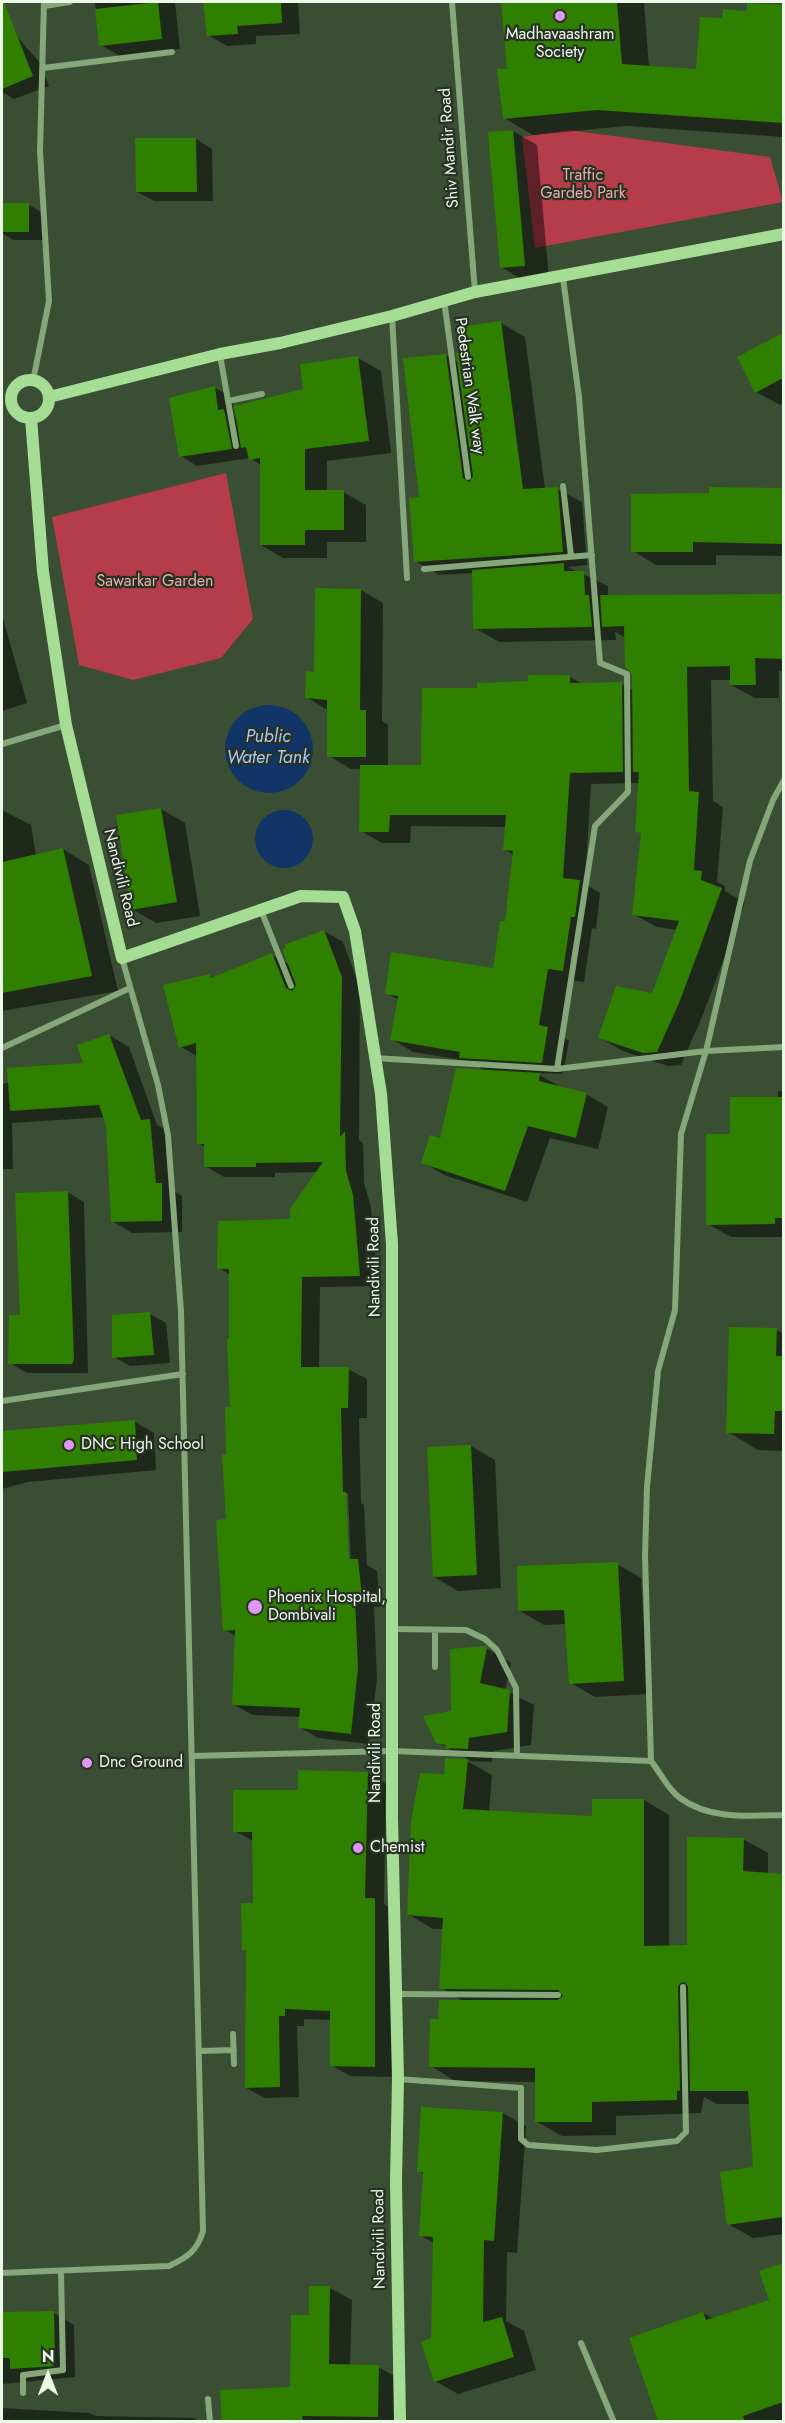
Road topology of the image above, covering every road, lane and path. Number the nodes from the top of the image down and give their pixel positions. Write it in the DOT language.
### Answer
graph roads {
  1 [pos="70,2"];
  2 [pos="452,2"];
  3 [pos="44,4"];
  4 [pos="172,52"];
  5 [pos="43,68"];
  6 [pos="783,234"];
  7 [pos="562,278"];
  8 [pos="475,292"];
  9 [pos="444,299"];
  10 [pos="392,316"];
  11 [pos="220,354"];
  12 [pos="33,381"];
  13 [pos="262,394"];
  14 [pos="49,397"];
  15 [pos="7,399"];
  16 [pos="228,401"];
  17 [pos="31,418"];
  18 [pos="236,446"];
  19 [pos="468,477"];
  20 [pos="563,486"];
  21 [pos="592,555"];
  22 [pos="571,556"];
  23 [pos="424,569"];
  24 [pos="407,578"];
  25 [pos="66,725"];
  26 [pos="2,744"];
  27 [pos="783,780"];
  28 [pos="261,910"];
  29 [pos="122,958"];
  30 [pos="291,986"];
  31 [pos="130,988"];
  32 [pos="783,1047"];
  33 [pos="2,1048"];
  34 [pos="706,1051"];
  35 [pos="374,1058"];
  36 [pos="557,1069"];
  37 [pos="183,1374"];
  38 [pos="2,1401"];
  39 [pos="392,1629"];
  40 [pos="435,1630"];
  41 [pos="435,1667"];
  42 [pos="392,1751"];
  43 [pos="192,1756"];
  44 [pos="517,1756"];
  45 [pos="651,1761"];
  46 [pos="783,1815"];
  47 [pos="683,1987"];
  48 [pos="396,1994"];
  49 [pos="558,1995"];
  50 [pos="233,2034"];
  51 [pos="234,2050"];
  52 [pos="200,2051"];
  53 [pos="234,2064"];
  54 [pos="398,2079"];
  55 [pos="61,2271"];
  56 [pos="2,2273"];
  57 [pos="581,2343"];
  58 [pos="23,2393"];
  59 [pos="208,2399"];
  60 [pos="210,2421"];
  61 [pos="400,2421"];
  62 [pos="614,2421"];
  1 -- 3 [label="street"];
  2 -- 8 [label="street, Shiv Mandir Road"];
  3 -- 5 [label="street"];
  4 -- 5 [label="street"];
  5 -- 12 [label="street"];
  6 -- 7 [label="street"];
  7 -- 8 [label="street"];
  7 -- 21 [label="street"];
  8 -- 9 [label="street"];
  9 -- 10 [label="street"];
  9 -- 19 [label="street, Pedestrian Walk way"];
  10 -- 11 [label="street"];
  10 -- 24 [label="street"];
  11 -- 14 [label="street"];
  11 -- 16 [label="street"];
  12 -- 14 [label="street"];
  12 -- 15 [label="street"];
  13 -- 16 [label="street"];
  14 -- 17 [label="street"];
  15 -- 17 [label="street"];
  16 -- 18 [label="street"];
  17 -- 25 [label="street, Nandivili Road"];
  20 -- 22 [label="street"];
  21 -- 22 [label="street"];
  21 -- 36 [label="street"];
  22 -- 23 [label="street"];
  25 -- 26 [label="street"];
  25 -- 29 [label="street, Nandivili Road"];
  27 -- 34 [label="street"];
  28 -- 29 [label="street, Nandivili Road"];
  28 -- 30 [label="street"];
  28 -- 35 [label="street, Nandivili Road"];
  29 -- 31 [label="street"];
  31 -- 33 [label="street"];
  31 -- 37 [label="street"];
  32 -- 34 [label="street"];
  34 -- 36 [label="street"];
  34 -- 45 [label="street"];
  35 -- 36 [label="street"];
  35 -- 39 [label="street, Nandivili Road"];
  37 -- 38 [label="street"];
  37 -- 43 [label="street"];
  39 -- 40 [label="street"];
  39 -- 42 [label="street, Nandivili Road"];
  40 -- 41 [label="street"];
  40 -- 44 [label="street"];
  42 -- 43 [label="street"];
  42 -- 44 [label="street"];
  42 -- 48 [label="street, Nandivili Road"];
  43 -- 52 [label="street"];
  44 -- 45 [label="street"];
  45 -- 46 [label="street"];
  47 -- 54 [label="street"];
  48 -- 49 [label="street"];
  48 -- 54 [label="street, Nandivili Road"];
  50 -- 51 [label="street"];
  51 -- 52 [label="street"];
  51 -- 53 [label="street"];
  52 -- 55 [label="street"];
  54 -- 61 [label="street, Nandivili Road"];
  55 -- 56 [label="street"];
  55 -- 58 [label="street"];
  57 -- 62 [label="street"];
  59 -- 60 [label="street"];
}
